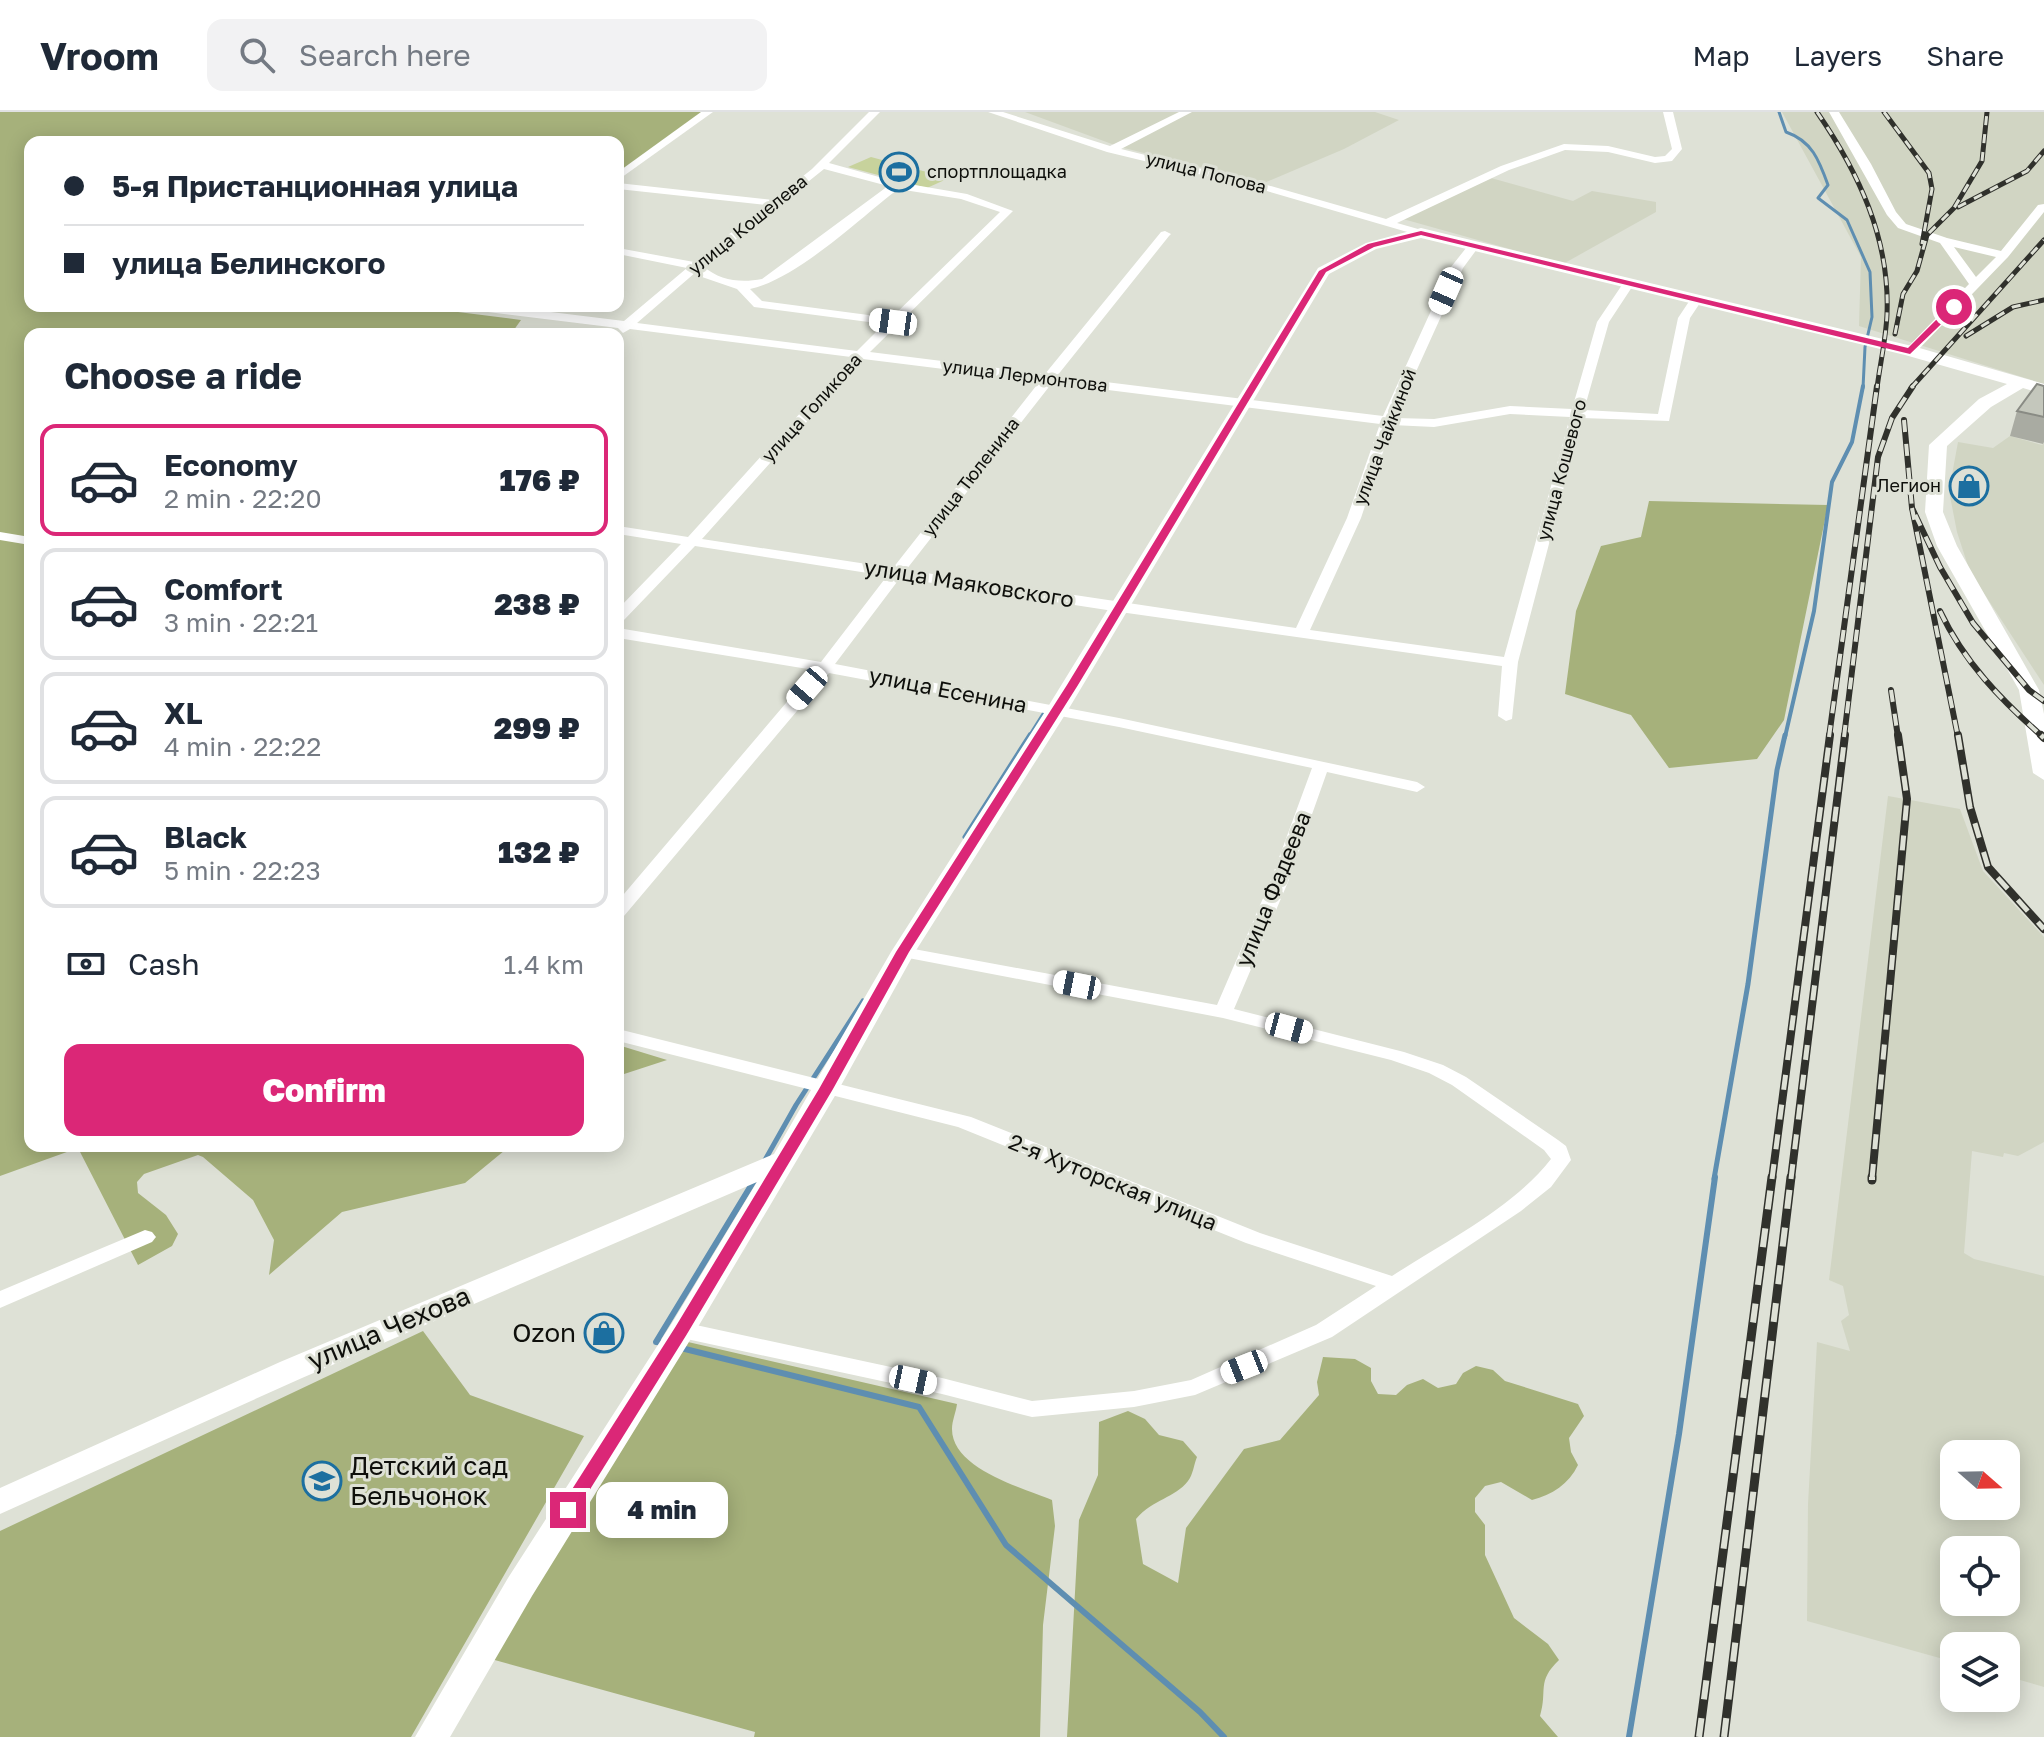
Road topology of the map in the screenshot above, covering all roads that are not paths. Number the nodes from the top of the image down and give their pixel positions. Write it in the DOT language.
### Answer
graph roads {
  1 [pos="708,112"];
  2 [pos="875,112"];
  3 [pos="993,112"];
  4 [pos="1187,112"];
  5 [pos="1668,112"];
  6 [pos="1834,112"];
  7 [pos="1111,150"];
  8 [pos="823,165"];
  9 [pos="624,173"];
  10 [pos="896,185"];
  11 [pos="624,187"];
  12 [pos="773,203"];
  13 [pos="2042,207"];
  14 [pos="1387,223"];
  15 [pos="1421,233"];
  16 [pos="1165,234"];
  17 [pos="1944,241"];
  18 [pos="1474,245"];
  19 [pos="624,252"];
  20 [pos="2004,255"];
  21 [pos="696,266"];
  22 [pos="1628,284"];
  23 [pos="1976,285"];
  24 [pos="741,287"];
  25 [pos="1696,300"];
  26 [pos="510,312"];
  27 [pos="893,322"];
  28 [pos="610,328"];
  29 [pos="624,328"];
  30 [pos="624,330"];
  31 [pos="1910,351"];
  32 [pos="858,357"];
  33 [pos="1048,379"];
  34 [pos="2022,382"];
  35 [pos="2044,389"];
  36 [pos="1243,401"];
  37 [pos="1578,414"];
  38 [pos="1388,419"];
  39 [pos="624,531"];
  40 [pos="0,536"];
  41 [pos="24,540"];
  42 [pos="692,541"];
  43 [pos="899,572"];
  44 [pos="1120,608"];
  45 [pos="624,612"];
  46 [pos="1301,633"];
  47 [pos="624,634"];
  48 [pos="1510,662"];
  49 [pos="826,666"];
  50 [pos="1057,710"];
  51 [pos="1506,716"];
  52 [pos="1321,765"];
  53 [pos="2044,773"];
  54 [pos="1417,787"];
  55 [pos="624,905"];
  56 [pos="903,952"];
  57 [pos="1223,1012"];
  58 [pos="624,1037"];
  59 [pos="826,1089"];
  60 [pos="781,1161"];
  61 [pos="145,1237"];
  62 [pos="1397,1285"];
  63 [pos="0,1300"];
  64 [pos="682,1330"];
  65 [pos="0,1502"];
  66 [pos="432,1737"];
  1 -- 9 [label="street"];
  2 -- 8 [label="street, улица Кошелева"];
  3 -- 7 [label="street, улица Попова"];
  4 -- 7 [label="street"];
  5 -- 14 [label="street"];
  6 -- 17 [label="street"];
  7 -- 14 [label="street, улица Попова"];
  8 -- 10 [label="street, улица Голикова"];
  8 -- 12 [label="street, улица Кошелева"];
  10 -- 24 [label="street"];
  10 -- 27 [label="street, улица Голикова"];
  11 -- 12 [label="street"];
  12 -- 21 [label="street, улица Кошелева"];
  13 -- 20 [label="street"];
  14 -- 15 [label="street, улица Попова"];
  15 -- 18 [label="street"];
  15 -- 36 [label="street"];
  16 -- 33 [label="street, улица Тюленина"];
  17 -- 20 [label="street"];
  17 -- 23 [label="street"];
  18 -- 22 [label="street"];
  18 -- 38 [label="street, улица Чайкиной"];
  19 -- 21 [label="street"];
  20 -- 23 [label="street"];
  21 -- 24 [label="street"];
  21 -- 29 [label="street, улица Кошелева"];
  22 -- 25 [label="street"];
  22 -- 37 [label="street, улица Кошевого"];
  23 -- 31 [label="street"];
  24 -- 27 [label="street"];
  25 -- 31 [label="street"];
  25 -- 37 [label="street, улица Лермонтова"];
  26 -- 28 [label="street, улица Лермонтова"];
  27 -- 32 [label="street, улица Голикова"];
  30 -- 32 [label="street, улица Лермонтова"];
  31 -- 34 [label="street"];
  32 -- 33 [label="street, улица Лермонтова"];
  32 -- 42 [label="street, улица Голикова"];
  33 -- 36 [label="street, улица Лермонтова"];
  33 -- 43 [label="street, улица Тюленина"];
  34 -- 35 [label="street"];
  34 -- 53 [label="street"];
  36 -- 38 [label="street, улица Лермонтова"];
  36 -- 44 [label="street"];
  37 -- 38 [label="street, улица Лермонтова"];
  37 -- 48 [label="street, улица Кошевого"];
  38 -- 46 [label="street, улица Чайкиной"];
  39 -- 42 [label="street, улица Маяковского"];
  40 -- 41 [label="street"];
  42 -- 43 [label="street, улица Маяковского"];
  42 -- 45 [label="street, улица Голикова"];
  43 -- 44 [label="street, улица Маяковского"];
  43 -- 49 [label="street, улица Тюленина"];
  44 -- 46 [label="street, улица Маяковского"];
  44 -- 50 [label="street"];
  46 -- 48 [label="street, улица Маяковского"];
  47 -- 49 [label="street, улица Есенина"];
  48 -- 51 [label="street, улица Кошевого"];
  49 -- 50 [label="street, улица Есенина"];
  49 -- 55 [label="street, улица Тюленина"];
  50 -- 52 [label="street, улица Есенина"];
  50 -- 56 [label="street"];
  52 -- 54 [label="street, улица Есенина"];
  52 -- 57 [label="street, улица Фадеева"];
  56 -- 57 [label="street"];
  56 -- 59 [label="street"];
  57 -- 62 [label="street"];
  58 -- 59 [label="street, 2-я Хуторская улица"];
  59 -- 60 [label="street"];
  59 -- 62 [label="street, 2-я Хуторская улица"];
  60 -- 64 [label="street"];
  60 -- 65 [label="street, улица Чехова"];
  61 -- 63 [label="street"];
  62 -- 64 [label="street"];
  64 -- 66 [label="street"];
}
